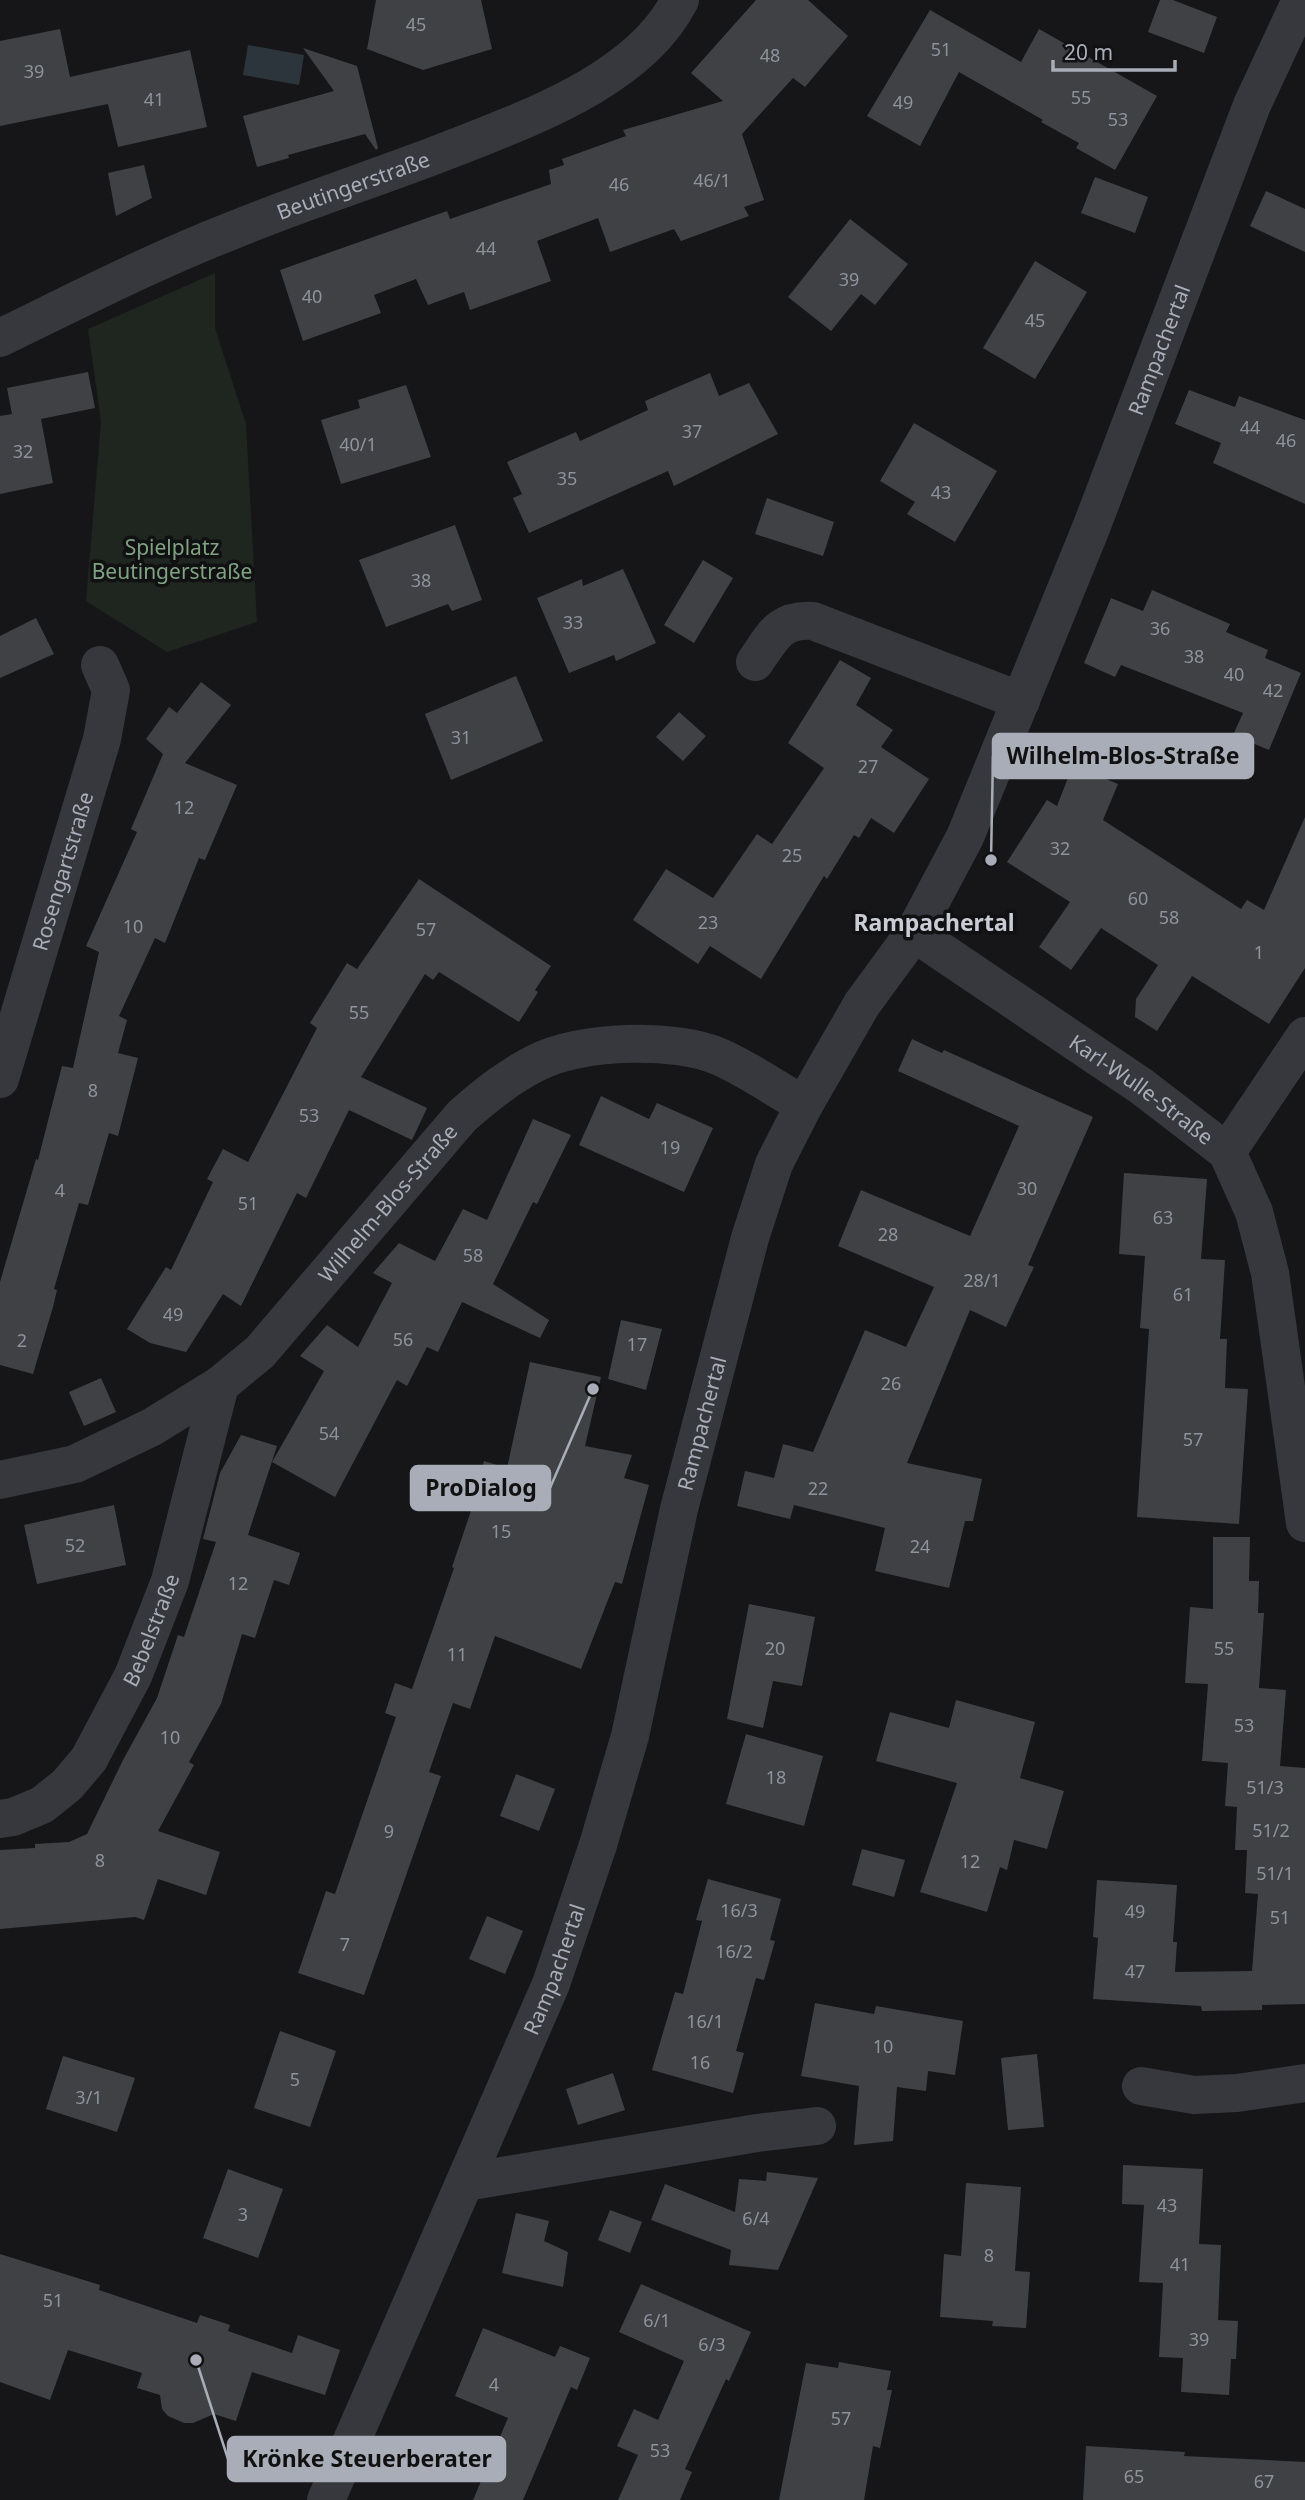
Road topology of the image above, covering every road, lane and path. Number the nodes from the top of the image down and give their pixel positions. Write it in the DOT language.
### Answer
graph roads {
  1 [pos="680,0"];
  2 [pos="1301,0"];
  3 [pos="0,338"];
  4 [pos="755,662"];
  5 [pos="100,665"];
  6 [pos="1021,701"];
  7 [pos="914,933"];
  8 [pos="1305,1037"];
  9 [pos="0,1079"];
  10 [pos="804,1105"];
  11 [pos="1227,1152"];
  12 [pos="220,1385"];
  13 [pos="0,1480"];
  14 [pos="1305,1523"];
  15 [pos="0,1819"];
  16 [pos="1305,2083"];
  17 [pos="1141,2086"];
  18 [pos="817,2126"];
  19 [pos="466,2182"];
  20 [pos="326,2500"];
  1 -- 3 [label="street, Beutingerstraße"];
  2 -- 6 [label="street, Rampachertal"];
  4 -- 6 [label="street"];
  5 -- 9 [label="street, Rosengartstraße"];
  6 -- 7 [label="street, Rampachertal"];
  7 -- 10 [label="street, Rampachertal"];
  7 -- 11 [label="street, Karl-Wulle-Straße"];
  8 -- 11 [label="street"];
  10 -- 12 [label="street, Wilhelm-Blos-Straße"];
  10 -- 19 [label="street, Rampachertal"];
  11 -- 14 [label="street, Karl-Wulle-Straße"];
  12 -- 13 [label="street, Wilhelm-Blos-Straße"];
  12 -- 15 [label="street, Bebelstraße"];
  16 -- 17 [label="street"];
  18 -- 19 [label="street"];
  19 -- 20 [label="street, Rampachertal"];
}
